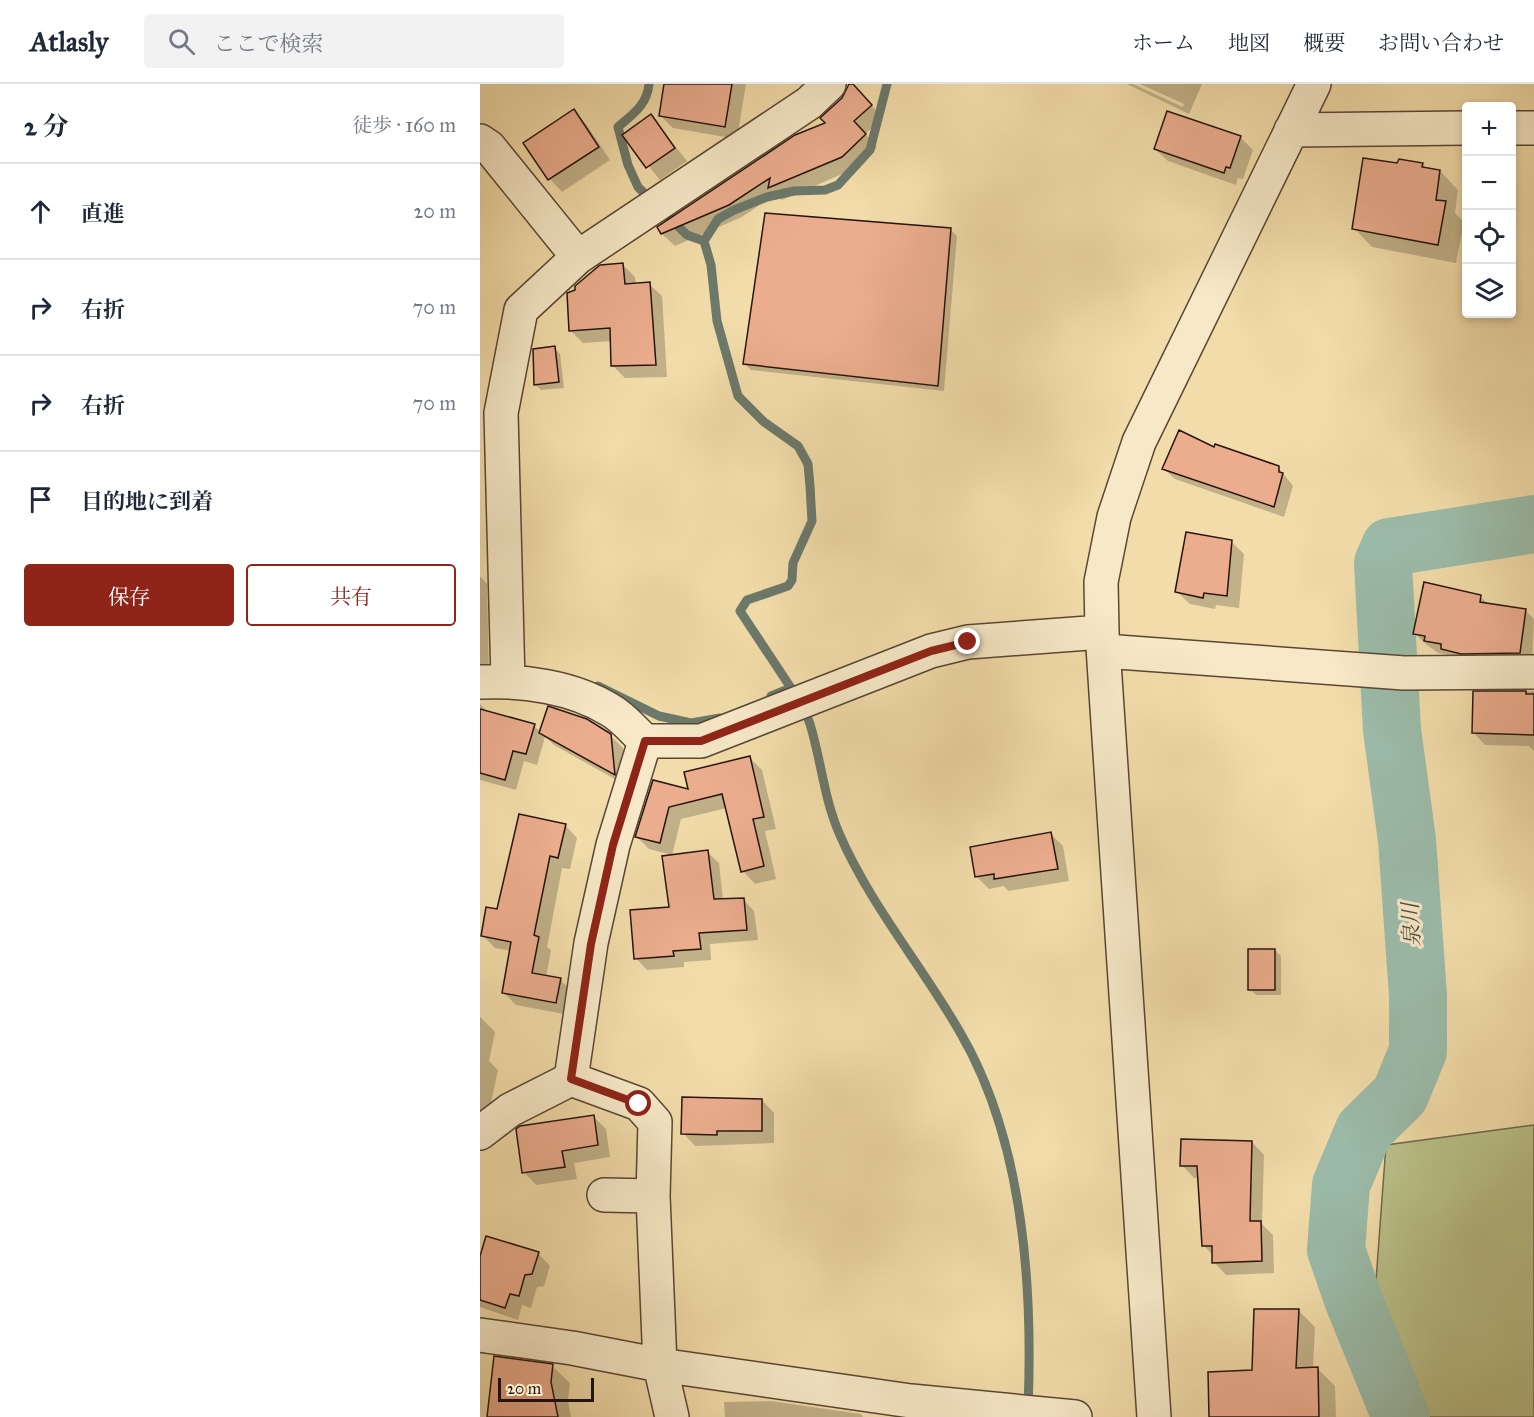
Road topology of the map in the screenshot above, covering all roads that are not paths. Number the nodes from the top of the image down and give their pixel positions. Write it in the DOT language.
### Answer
graph roads {
  1 [pos="1314,84"];
  2 [pos="813,88"];
  3 [pos="1462,128"];
  4 [pos="1516,128"];
  5 [pos="1534,128"];
  6 [pos="1291,130"];
  7 [pos="480,141"];
  8 [pos="578,257"];
  9 [pos="1103,641"];
  10 [pos="1534,672"];
  11 [pos="494,681"];
  12 [pos="645,741"];
  13 [pos="571,1079"];
  14 [pos="480,1133"];
  15 [pos="604,1195"];
  16 [pos="652,1196"];
  17 [pos="480,1335"];
  18 [pos="660,1365"];
  19 [pos="677,1413"];
  20 [pos="1075,1417"];
  21 [pos="1154,1417"];
  1 -- 6 [label="street"];
  2 -- 8 [label="street"];
  3 -- 6 [label="street"];
  4 -- 5 [label="street"];
  6 -- 9 [label="street"];
  7 -- 8 [label="street"];
  8 -- 11 [label="street"];
  9 -- 10 [label="street"];
  9 -- 12 [label="street"];
  9 -- 21 [label="street"];
  11 -- 12 [label="street"];
  12 -- 13 [label="street"];
  13 -- 14 [label="street"];
  13 -- 16 [label="street"];
  15 -- 16 [label="street"];
  16 -- 18 [label="street"];
  17 -- 18 [label="street"];
  18 -- 19 [label="street"];
  18 -- 20 [label="street"];
}
